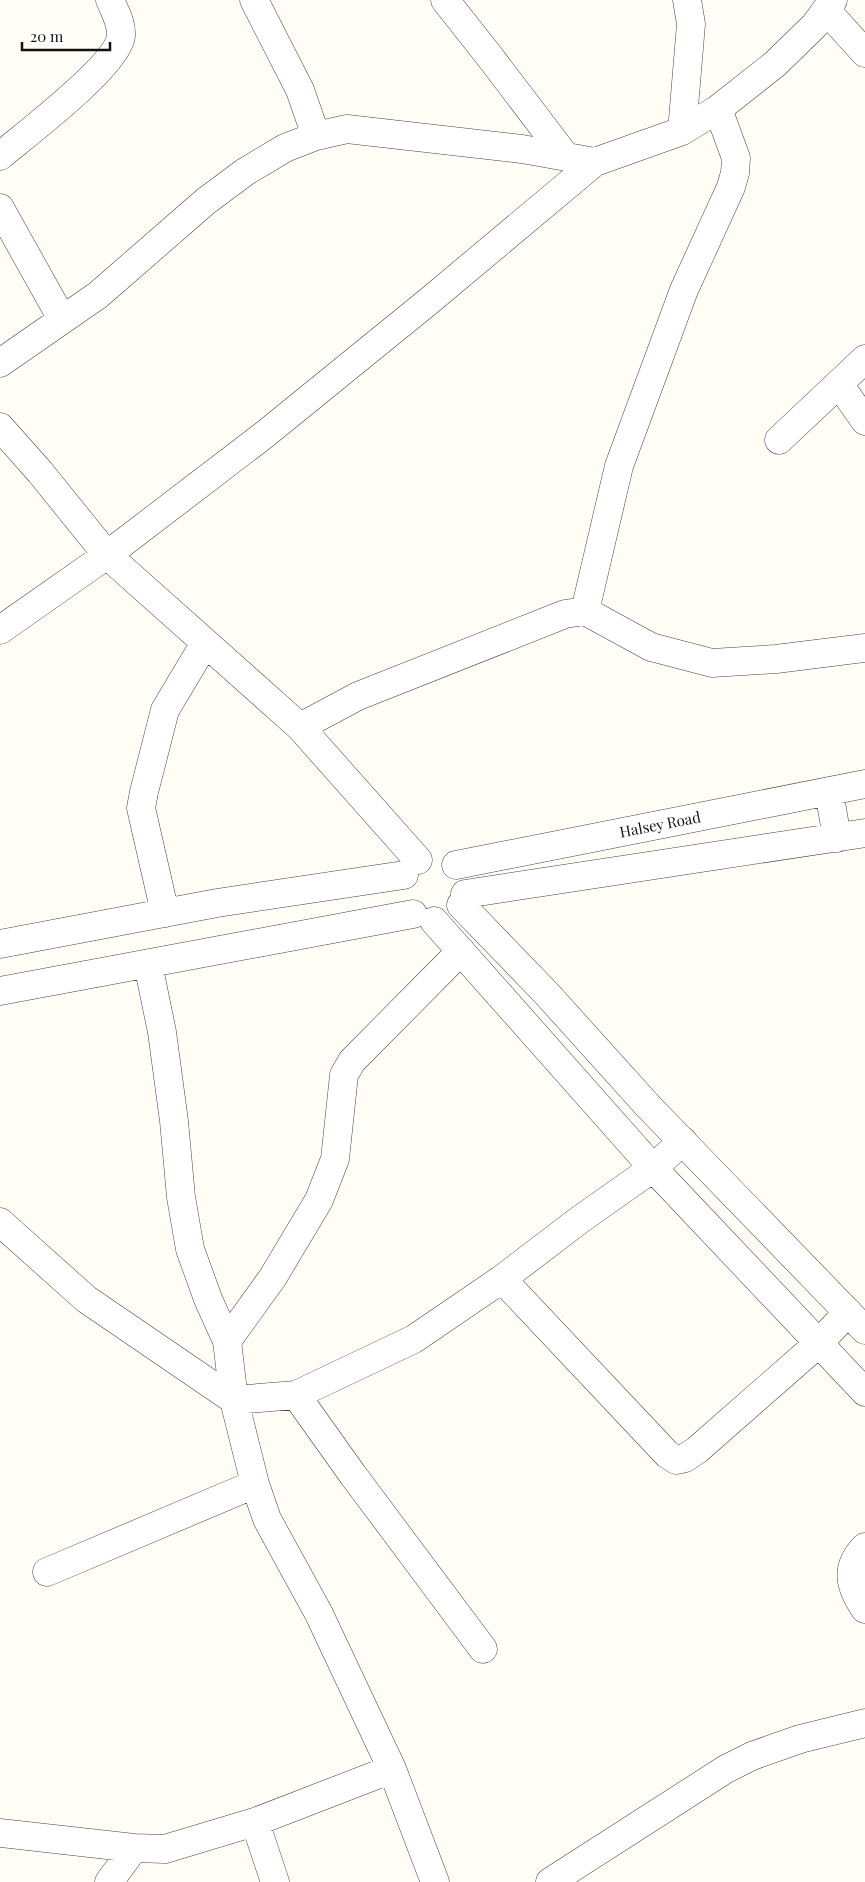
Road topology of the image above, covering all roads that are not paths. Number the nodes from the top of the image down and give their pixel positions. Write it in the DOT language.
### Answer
graph roads {
  1 [pos="110,0"];
  2 [pos="254,0"];
  3 [pos="687,0"];
  4 [pos="453,4"];
  5 [pos="829,5"];
  6 [pos="865,53"];
  7 [pos="718,109"];
  8 [pos="682,131"];
  9 [pos="316,136"];
  10 [pos="0,156"];
  11 [pos="566,157"];
  12 [pos="595,162"];
  13 [pos="0,208"];
  14 [pos="62,319"];
  15 [pos="865,359"];
  16 [pos="0,364"];
  17 [pos="839,384"];
  18 [pos="865,421"];
  19 [pos="0,427"];
  20 [pos="779,440"];
  21 [pos="107,554"];
  22 [pos="585,611"];
  23 [pos="0,630"];
  24 [pos="205,643"];
  25 [pos="865,648"];
  26 [pos="300,727"];
  27 [pos="865,784"];
  28 [pos="829,791"];
  29 [pos="865,833"];
  30 [pos="837,838"];
  31 [pos="456,865"];
  32 [pos="411,867"];
  33 [pos="463,899"];
  34 [pos="165,913"];
  35 [pos="423,917"];
  36 [pos="0,944"];
  37 [pos="461,951"];
  38 [pos="148,964"];
  39 [pos="0,991"];
  40 [pos="682,1141"];
  41 [pos="652,1168"];
  42 [pos="750,1212"];
  43 [pos="0,1222"];
  44 [pos="722,1240"];
  45 [pos="502,1279"];
  46 [pos="856,1321"];
  47 [pos="227,1341"];
  48 [pos="819,1343"];
  49 [pos="865,1392"];
  50 [pos="296,1395"];
  51 [pos="234,1400"];
  52 [pos="255,1484"];
  53 [pos="865,1547"];
  54 [pos="48,1572"];
  55 [pos="865,1609"];
  56 [pos="482,1649"];
  57 [pos="865,1723"];
  58 [pos="392,1769"];
  59 [pos="255,1822"];
  60 [pos="0,1833"];
  61 [pos="134,1848"];
  62 [pos="109,1882"];
  63 [pos="276,1882"];
  64 [pos="435,1882"];
  65 [pos="550,1882"];
  1 -- 10 [label="street"];
  2 -- 9 [label="street"];
  3 -- 8 [label="street"];
  4 -- 11 [label="street"];
  5 -- 6 [label="street"];
  5 -- 7 [label="street"];
  7 -- 8 [label="street"];
  7 -- 22 [label="street"];
  8 -- 12 [label="street"];
  9 -- 11 [label="street"];
  9 -- 14 [label="street"];
  11 -- 12 [label="street"];
  12 -- 21 [label="street"];
  13 -- 14 [label="street"];
  14 -- 16 [label="street"];
  15 -- 17 [label="street"];
  17 -- 18 [label="street"];
  17 -- 20 [label="street"];
  19 -- 21 [label="street"];
  21 -- 23 [label="street"];
  21 -- 24 [label="street"];
  22 -- 25 [label="street"];
  22 -- 26 [label="street"];
  24 -- 26 [label="street"];
  24 -- 34 [label="street"];
  26 -- 32 [label="street"];
  27 -- 28 [label="street, Halsey Road"];
  28 -- 30 [label="street"];
  28 -- 31 [label="street, Halsey Road"];
  29 -- 30 [label="street"];
  30 -- 33 [label="street"];
  31 -- 32 [label="street"];
  31 -- 33 [label="street"];
  32 -- 34 [label="street"];
  32 -- 35 [label="street"];
  33 -- 35 [label="street"];
  33 -- 40 [label="street"];
  34 -- 36 [label="street"];
  35 -- 37 [label="street"];
  35 -- 38 [label="street"];
  37 -- 41 [label="street"];
  37 -- 47 [label="street"];
  38 -- 39 [label="street"];
  38 -- 47 [label="street"];
  40 -- 41 [label="street"];
  40 -- 42 [label="street"];
  41 -- 44 [label="street"];
  41 -- 45 [label="street"];
  42 -- 44 [label="street"];
  42 -- 46 [label="street"];
  43 -- 51 [label="street"];
  44 -- 48 [label="street"];
  45 -- 48 [label="street"];
  45 -- 50 [label="street"];
  46 -- 48 [label="street"];
  47 -- 51 [label="street"];
  48 -- 49 [label="street"];
  50 -- 51 [label="street"];
  50 -- 56 [label="street"];
  51 -- 52 [label="street"];
  52 -- 54 [label="street"];
  52 -- 58 [label="street"];
  53 -- 55 [label="street"];
  57 -- 65 [label="street"];
  58 -- 59 [label="street"];
  58 -- 64 [label="street"];
  59 -- 61 [label="street"];
  59 -- 63 [label="street"];
  60 -- 61 [label="street"];
  61 -- 62 [label="street"];
}
